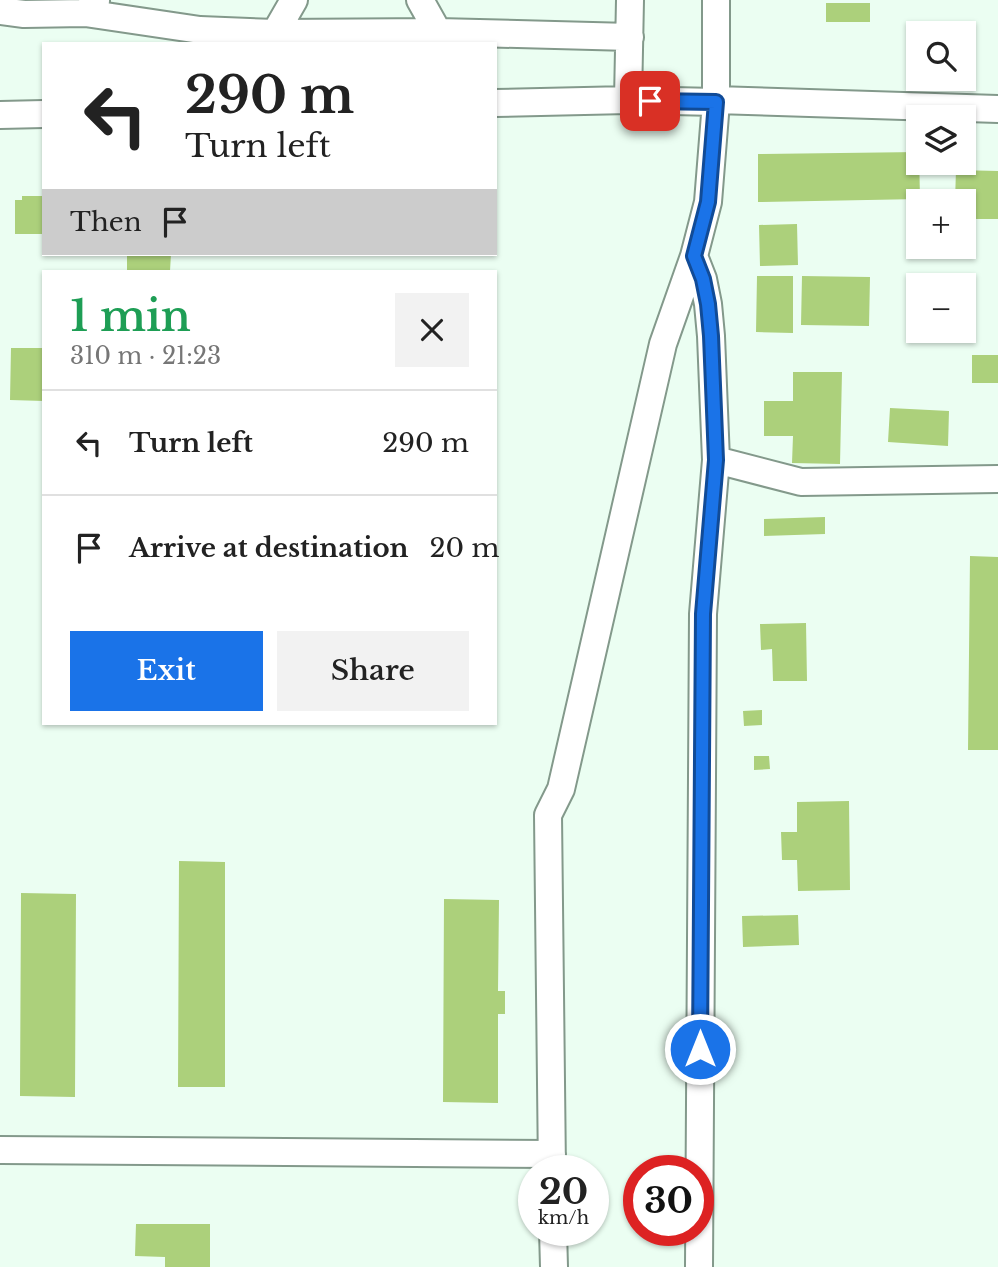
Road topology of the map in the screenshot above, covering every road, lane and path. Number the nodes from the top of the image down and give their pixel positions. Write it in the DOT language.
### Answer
graph roads {
  1 [pos="163,0"];
  2 [pos="294,0"];
  3 [pos="421,0"];
  4 [pos="630,0"];
  5 [pos="716,0"];
  6 [pos="91,7"];
  7 [pos="0,11"];
  8 [pos="170,25"];
  9 [pos="438,32"];
  10 [pos="275,33"];
  11 [pos="630,37"];
  12 [pos="628,100"];
  13 [pos="716,101"];
  14 [pos="497,103"];
  15 [pos="998,108"];
  16 [pos="0,114"];
  17 [pos="42,114"];
  18 [pos="694,256"];
  19 [pos="716,460"];
  20 [pos="998,480"];
  21 [pos="0,1150"];
  22 [pos="552,1155"];
  23 [pos="518,1161"];
  24 [pos="553,1246"];
  25 [pos="554,1267"];
  26 [pos="699,1267"];
  1 -- 8 [label="street"];
  2 -- 10 [label="street"];
  3 -- 9 [label="street"];
  4 -- 11 [label="street"];
  5 -- 13 [label="street"];
  6 -- 7 [label="street"];
  6 -- 8 [label="street"];
  8 -- 10 [label="street"];
  9 -- 10 [label="street"];
  9 -- 11 [label="street"];
  11 -- 12 [label="street"];
  12 -- 13 [label="street"];
  12 -- 14 [label="street"];
  13 -- 15 [label="street"];
  13 -- 18 [label="street"];
  16 -- 17 [label="street"];
  18 -- 19 [label="street"];
  18 -- 22 [label="street"];
  19 -- 20 [label="street"];
  19 -- 26 [label="street"];
  21 -- 23 [label="street"];
  24 -- 25 [label="street"];
}
